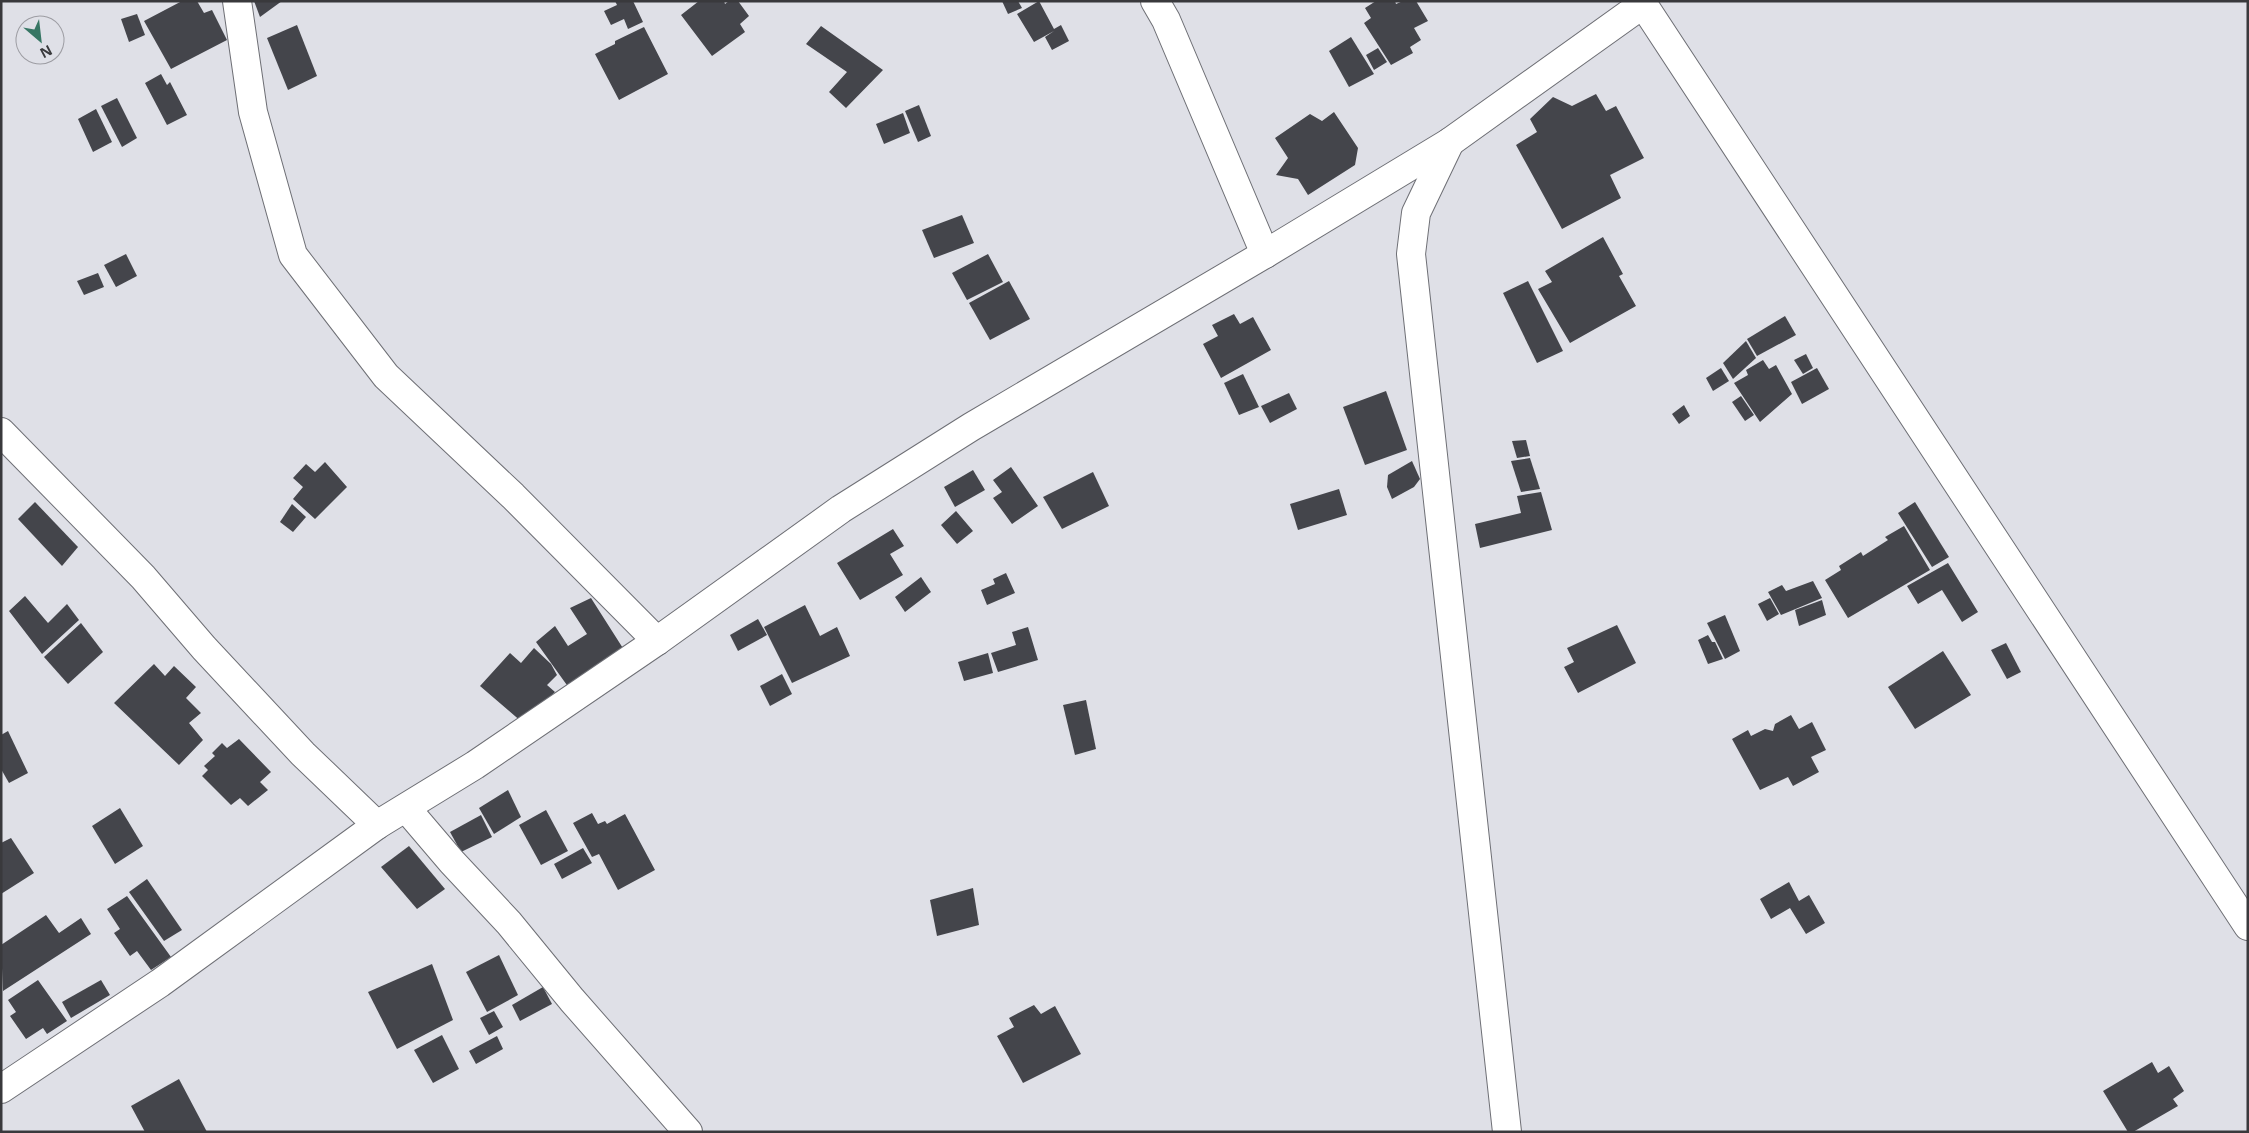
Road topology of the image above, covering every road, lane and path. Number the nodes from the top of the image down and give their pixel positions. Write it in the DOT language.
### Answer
graph roads {
  1 [pos="237,1"];
  2 [pos="1155,1"];
  3 [pos="1642,3"];
  4 [pos="1450,142"];
  5 [pos="1265,254"];
  6 [pos="1,432"];
  7 [pos="657,641"];
  8 [pos="406,808"];
  9 [pos="378,825"];
  10 [pos="2248,926"];
  11 [pos="1,1089"];
  12 [pos="688,1132"];
  13 [pos="1507,1132"];
  1 -- 7 [label="main road"];
  2 -- 5 [label="main road"];
  3 -- 4 [label="main road"];
  3 -- 10 [label="main road"];
  4 -- 5 [label="main road"];
  4 -- 13 [label="main road"];
  5 -- 7 [label="main road"];
  6 -- 9 [label="main road"];
  7 -- 8 [label="main road"];
  8 -- 9 [label="main road"];
  8 -- 12 [label="main road"];
  9 -- 11 [label="main road"];
}
